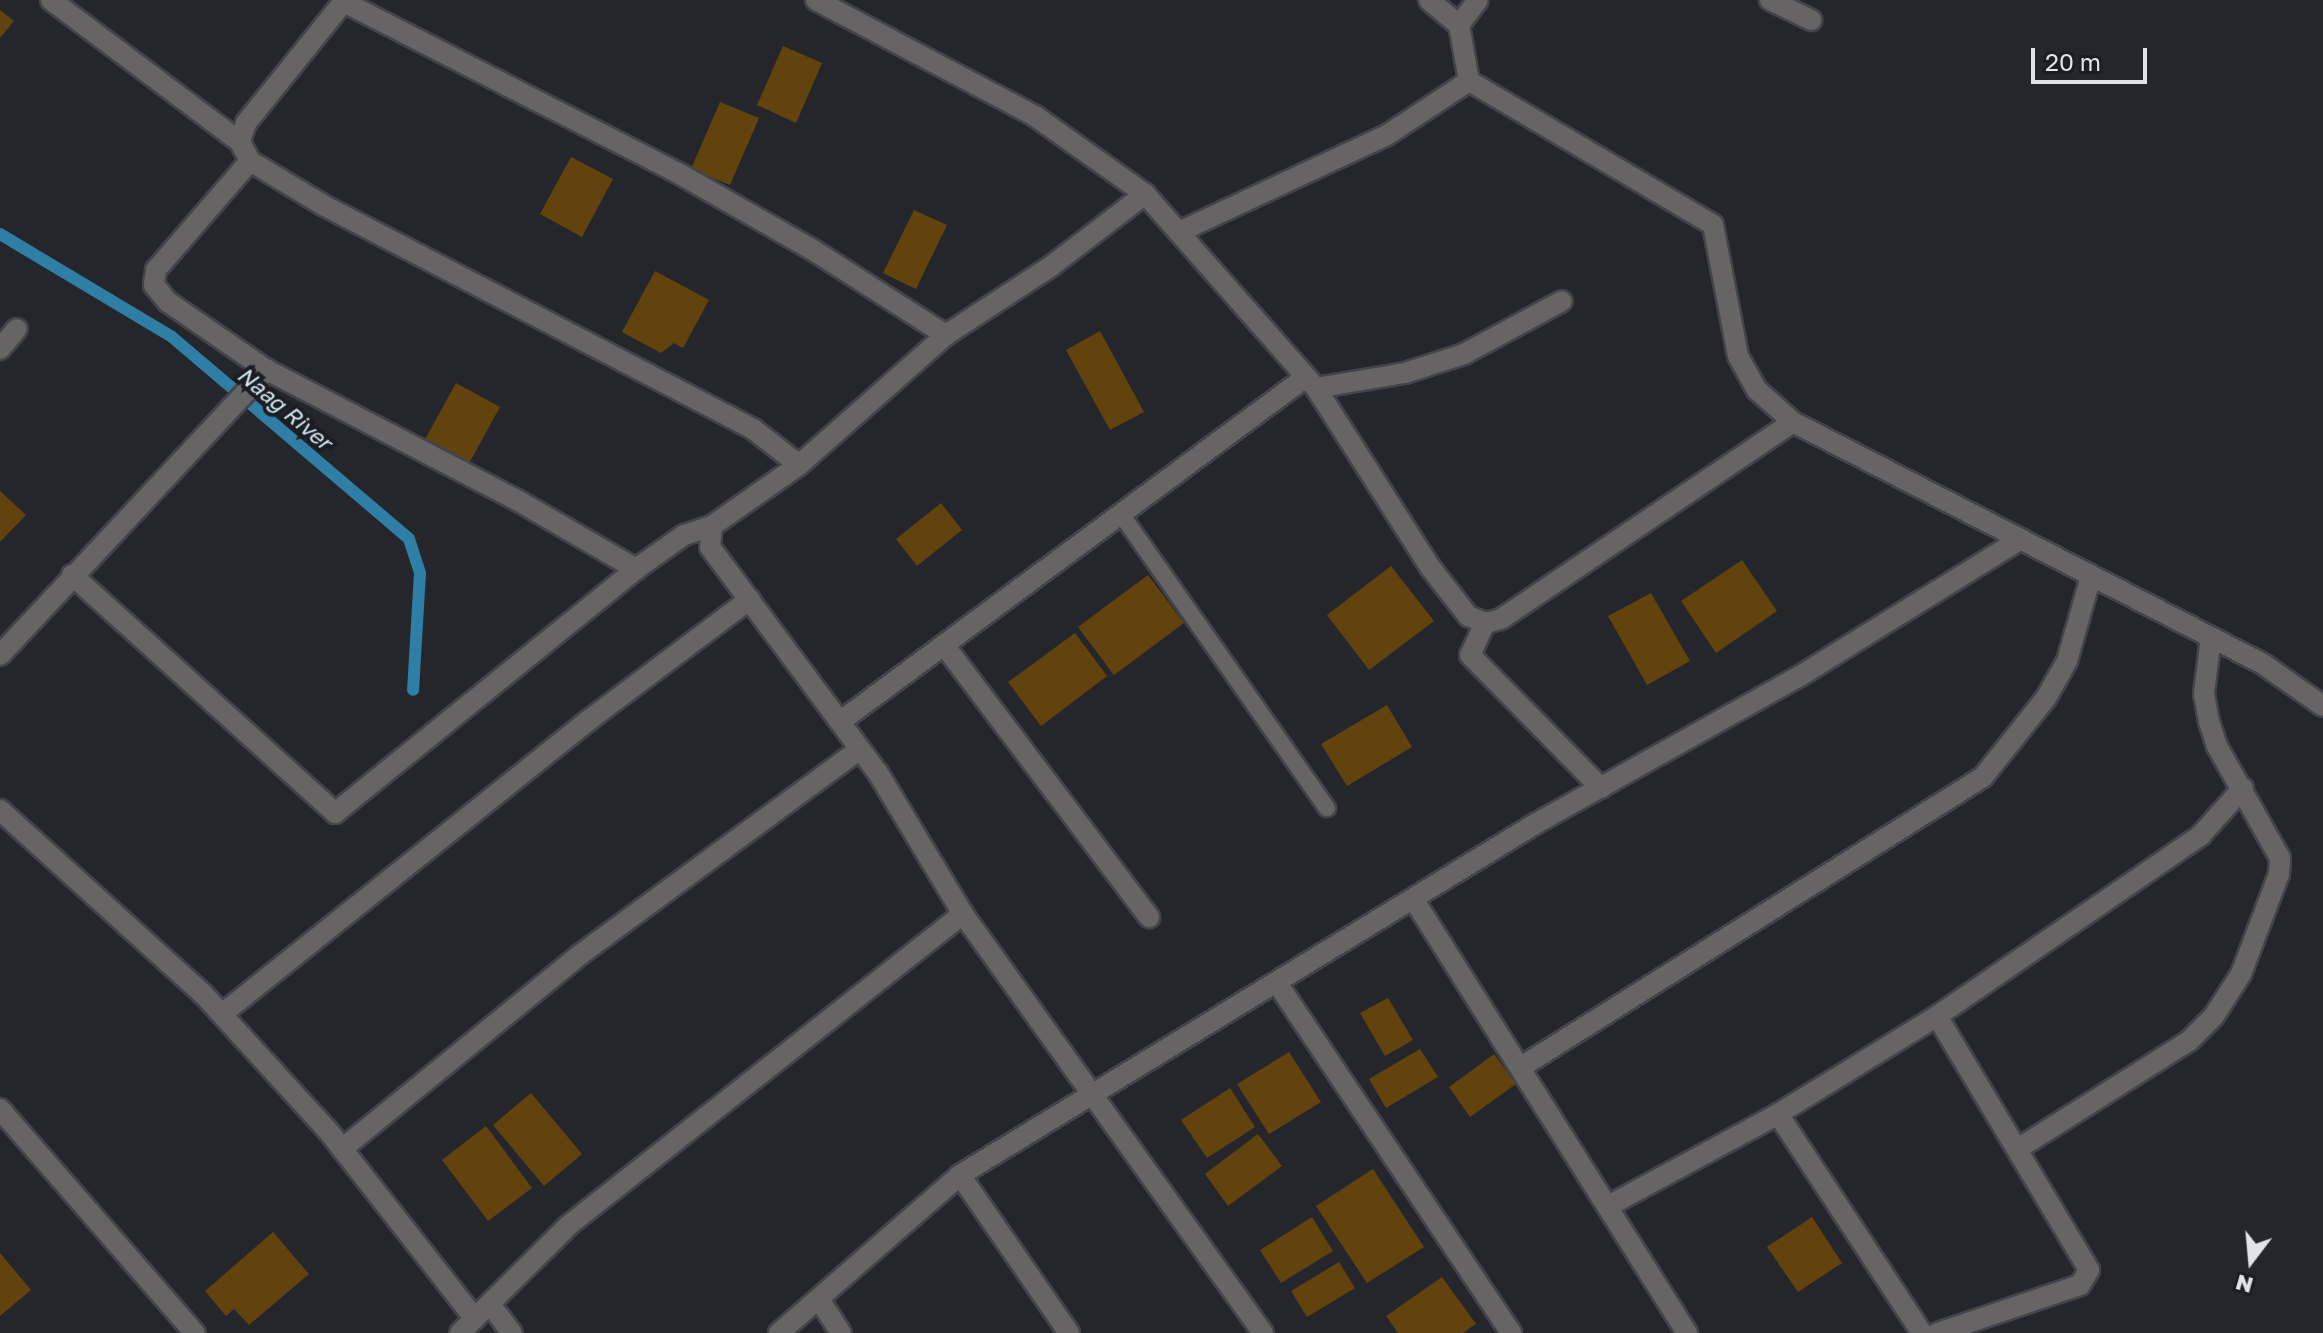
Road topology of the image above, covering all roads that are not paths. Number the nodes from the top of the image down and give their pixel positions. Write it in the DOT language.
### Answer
graph roads {
  1 [pos="816,0"];
  2 [pos="1429,0"];
  3 [pos="1478,0"];
  4 [pos="1770,0"];
  5 [pos="344,1"];
  6 [pos="59,2"];
  7 [pos="1811,20"];
  8 [pos="1459,25"];
  9 [pos="1469,81"];
  10 [pos="240,142"];
  11 [pos="250,161"];
  12 [pos="1145,194"];
  13 [pos="1181,231"];
  14 [pos="1562,301"];
  15 [pos="17,329"];
  16 [pos="946,335"];
  17 [pos="0,349"];
  18 [pos="260,378"];
  19 [pos="1311,383"];
  20 [pos="1793,422"];
  21 [pos="799,465"];
  22 [pos="1121,514"];
  23 [pos="712,526"];
  24 [pos="2019,540"];
  25 [pos="636,569"];
  26 [pos="72,575"];
  27 [pos="2091,576"];
  28 [pos="750,599"];
  29 [pos="1485,623"];
  30 [pos="2211,637"];
  31 [pos="944,645"];
  32 [pos="0,655"];
  33 [pos="2323,706"];
  34 [pos="841,721"];
  35 [pos="860,749"];
  36 [pos="1601,788"];
  37 [pos="2243,788"];
  38 [pos="1327,808"];
  39 [pos="0,810"];
  40 [pos="1414,900"];
  41 [pos="963,914"];
  42 [pos="1149,917"];
  43 [pos="1277,983"];
  44 [pos="222,1014"];
  45 [pos="1937,1016"];
  46 [pos="1521,1067"];
  47 [pos="1091,1092"];
  48 [pos="0,1109"];
  49 [pos="1778,1114"];
  50 [pos="2019,1148"];
  51 [pos="342,1149"];
  52 [pos="960,1175"];
  53 [pos="1610,1205"];
  54 [pos="819,1299"];
  55 [pos="490,1304"];
  56 [pos="468,1326"];
  57 [pos="195,1333"];
  58 [pos="512,1333"];
  59 [pos="779,1333"];
  60 [pos="841,1333"];
  61 [pos="1069,1333"];
  62 [pos="1263,1333"];
  63 [pos="1511,1333"];
  64 [pos="1687,1333"];
  65 [pos="1922,1333"];
  66 [pos="1937,1333"];
  1 -- 12 [label="street"];
  2 -- 8 [label="street"];
  3 -- 8 [label="street"];
  4 -- 7 [label="street"];
  5 -- 10 [label="street"];
  5 -- 16 [label="street"];
  6 -- 10 [label="street"];
  8 -- 9 [label="street"];
  9 -- 13 [label="street"];
  9 -- 20 [label="street"];
  10 -- 11 [label="street"];
  11 -- 18 [label="street"];
  11 -- 21 [label="street"];
  12 -- 13 [label="street"];
  12 -- 16 [label="street"];
  13 -- 19 [label="street"];
  14 -- 19 [label="street"];
  15 -- 17 [label="street"];
  16 -- 21 [label="street"];
  18 -- 25 [label="street"];
  18 -- 26 [label="street"];
  19 -- 22 [label="street"];
  19 -- 29 [label="street"];
  20 -- 24 [label="street"];
  20 -- 29 [label="street"];
  21 -- 23 [label="street"];
  22 -- 31 [label="street"];
  22 -- 38 [label="lane"];
  23 -- 25 [label="street"];
  23 -- 28 [label="street"];
  24 -- 27 [label="street"];
  24 -- 36 [label="street"];
  25 -- 26 [label="street"];
  26 -- 32 [label="street"];
  27 -- 30 [label="street"];
  27 -- 46 [label="street"];
  28 -- 34 [label="street"];
  28 -- 44 [label="street"];
  29 -- 36 [label="street"];
  30 -- 33 [label="street"];
  30 -- 37 [label="street"];
  31 -- 34 [label="street"];
  31 -- 42 [label="street"];
  34 -- 35 [label="street"];
  35 -- 41 [label="street"];
  35 -- 51 [label="street"];
  36 -- 40 [label="street"];
  37 -- 45 [label="street"];
  37 -- 50 [label="street"];
  39 -- 44 [label="street"];
  40 -- 43 [label="street"];
  40 -- 46 [label="street"];
  41 -- 47 [label="street"];
  41 -- 55 [label="street"];
  43 -- 47 [label="street"];
  43 -- 63 [label="street"];
  44 -- 51 [label="street"];
  45 -- 49 [label="street"];
  45 -- 50 [label="street"];
  46 -- 53 [label="street"];
  47 -- 52 [label="street"];
  47 -- 62 [label="street"];
  48 -- 57 [label="street"];
  49 -- 53 [label="street"];
  49 -- 65 [label="street"];
  50 -- 66 [label="street"];
  51 -- 56 [label="street"];
  52 -- 54 [label="street"];
  52 -- 61 [label="street"];
  53 -- 64 [label="street"];
  54 -- 59 [label="street"];
  54 -- 60 [label="street"];
  55 -- 56 [label="street"];
  55 -- 58 [label="street"];
}
